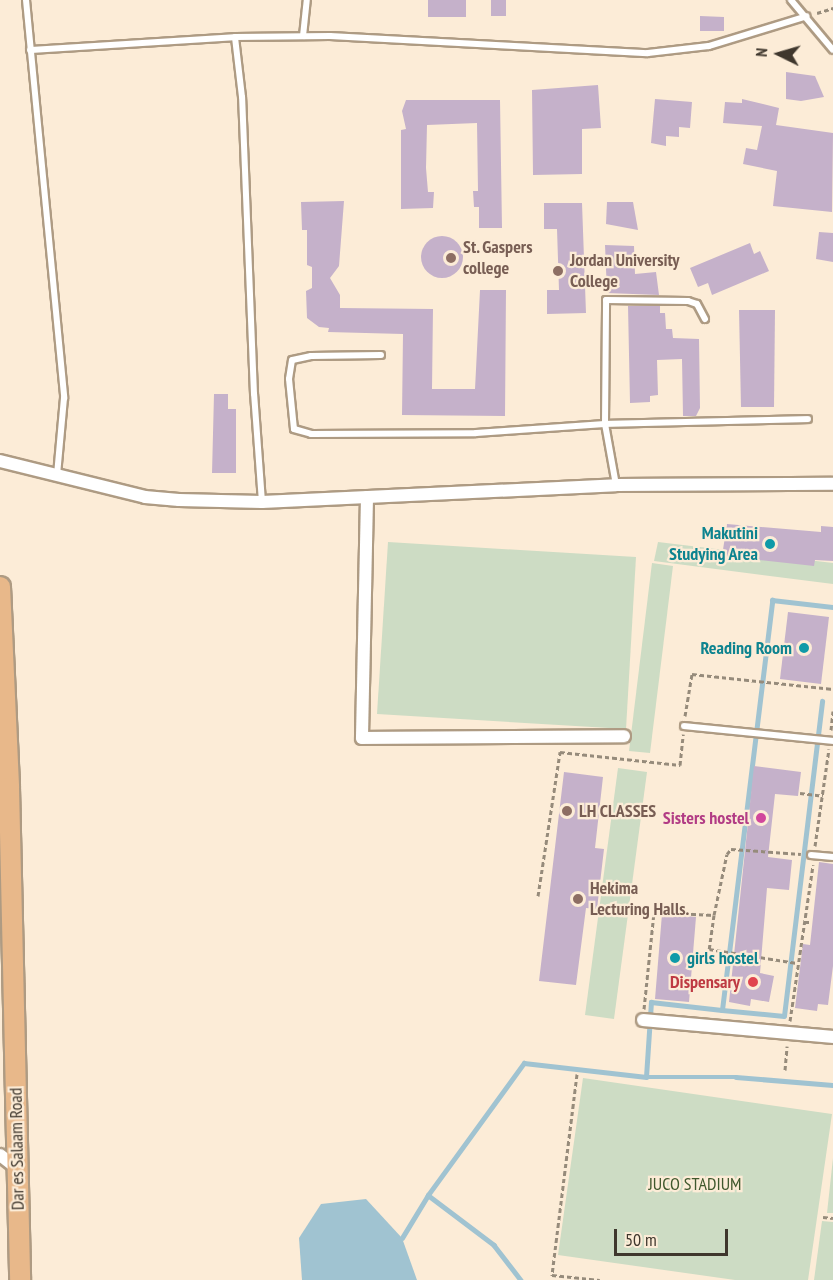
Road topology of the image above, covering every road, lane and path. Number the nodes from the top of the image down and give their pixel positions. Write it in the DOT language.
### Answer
graph roads {
  1 [pos="26,0"];
  2 [pos="307,0"];
  3 [pos="791,0"];
  4 [pos="833,8"];
  5 [pos="807,16"];
  6 [pos="303,36"];
  7 [pos="236,37"];
  8 [pos="30,50"];
  9 [pos="833,50"];
  10 [pos="705,319"];
  11 [pos="381,355"];
  12 [pos="808,418"];
  13 [pos="604,424"];
  14 [pos="0,462"];
  15 [pos="57,475"];
  16 [pos="833,484"];
  17 [pos="616,485"];
  18 [pos="367,497"];
  19 [pos="262,502"];
  20 [pos="0,587"];
  21 [pos="833,689"];
  22 [pos="833,711"];
  23 [pos="684,726"];
  24 [pos="624,736"];
  25 [pos="831,741"];
  26 [pos="5,788"];
  27 [pos="800,793"];
  28 [pos="823,796"];
  29 [pos="797,854"];
  30 [pos="812,855"];
  31 [pos="833,857"];
  32 [pos="538,897"];
  33 [pos="714,915"];
  34 [pos="804,922"];
  35 [pos="811,922"];
  36 [pos="797,963"];
  37 [pos="794,993"];
  38 [pos="799,993"];
  39 [pos="643,1020"];
  40 [pos="788,1033"];
  41 [pos="833,1037"];
  42 [pos="784,1070"];
  43 [pos="577,1074"];
  44 [pos="0,1155"];
  45 [pos="18,1169"];
  46 [pos="823,1216"];
  47 [pos="833,1218"];
  48 [pos="20,1280"];
  49 [pos="600,1280"];
  1 -- 8 [label="lane"];
  2 -- 6 [label="lane"];
  3 -- 5 [label="lane"];
  4 -- 5 [label="path"];
  5 -- 6 [label="lane"];
  5 -- 9 [label="lane"];
  6 -- 7 [label="lane"];
  7 -- 8 [label="lane"];
  7 -- 19 [label="lane"];
  8 -- 15 [label="lane"];
  10 -- 13 [label="lane"];
  11 -- 13 [label="lane"];
  12 -- 13 [label="lane"];
  13 -- 17 [label="lane"];
  14 -- 15 [label="street"];
  15 -- 19 [label="street"];
  16 -- 17 [label="street"];
  17 -- 18 [label="street"];
  18 -- 19 [label="street"];
  18 -- 24 [label="street"];
  20 -- 26 [label="highway, Dar es Salaam Road"];
  21 -- 23 [label="path"];
  22 -- 25 [label="path"];
  23 -- 25 [label="lane"];
  23 -- 32 [label="path"];
  25 -- 28 [label="path"];
  26 -- 45 [label="highway, Dar es Salaam Road"];
  27 -- 28 [label="path"];
  28 -- 30 [label="path"];
  29 -- 33 [label="path"];
  30 -- 31 [label="lane"];
  30 -- 34 [label="path"];
  33 -- 36 [label="path"];
  33 -- 39 [label="path"];
  34 -- 35 [label="path"];
  34 -- 36 [label="path"];
  36 -- 37 [label="path"];
  37 -- 38 [label="path"];
  37 -- 40 [label="path"];
  39 -- 40 [label="street"];
  40 -- 41 [label="street"];
  40 -- 42 [label="path"];
  43 -- 49 [label="path"];
  44 -- 45 [label="street"];
  45 -- 48 [label="highway, Dar es Salaam Road"];
  46 -- 47 [label="path"];
}
